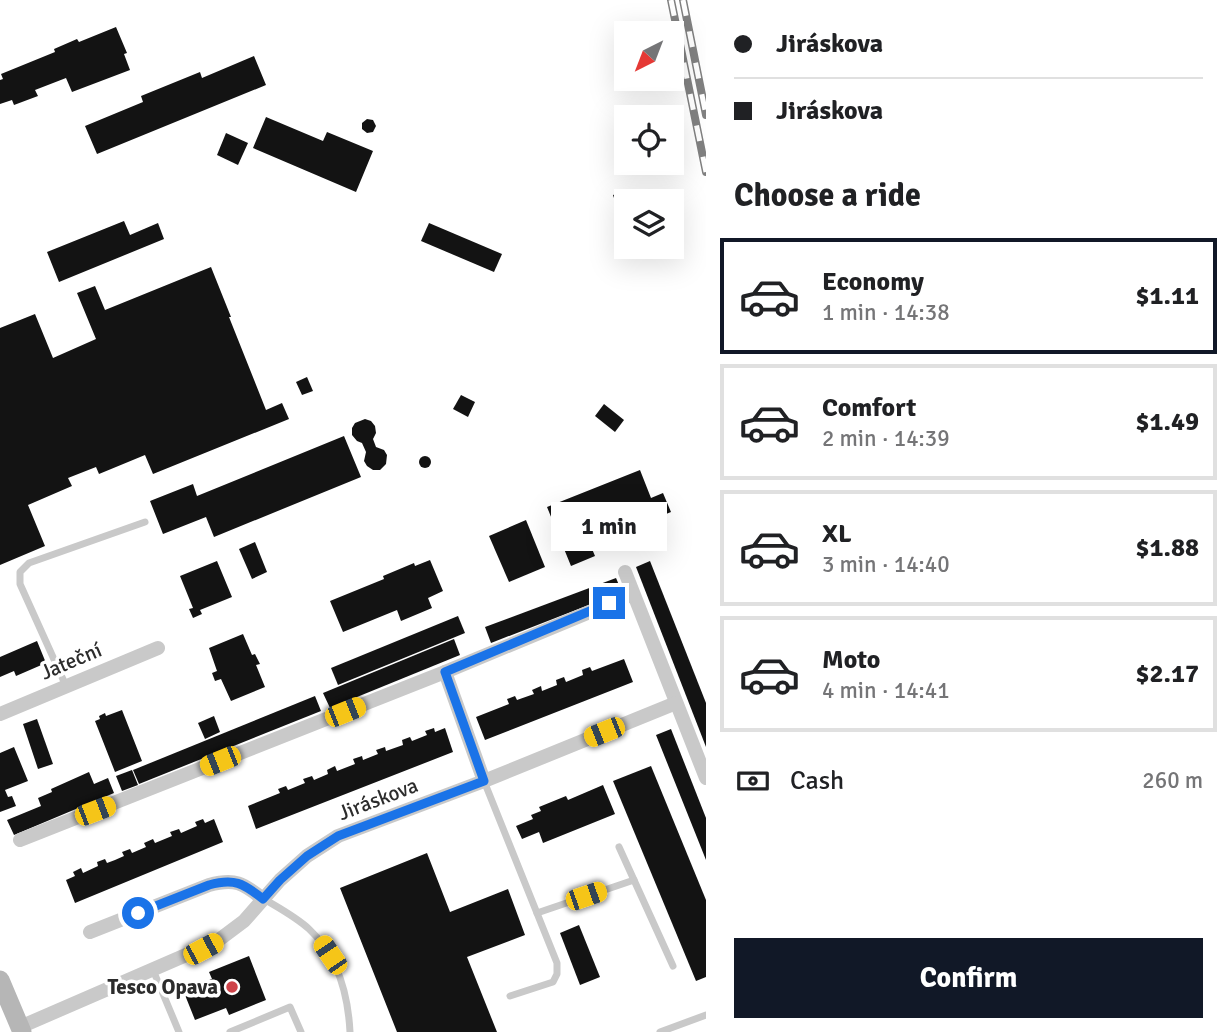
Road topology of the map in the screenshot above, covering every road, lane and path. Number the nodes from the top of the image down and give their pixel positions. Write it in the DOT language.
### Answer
graph roads {
  1 [pos="145,522"];
  2 [pos="625,572"];
  3 [pos="633,594"];
  4 [pos="158,648"];
  5 [pos="445,672"];
  6 [pos="66,686"];
  7 [pos="677,703"];
  8 [pos="0,714"];
  9 [pos="706,778"];
  10 [pos="484,781"];
  11 [pos="20,840"];
  12 [pos="619,847"];
  13 [pos="634,880"];
  14 [pos="263,899"];
  15 [pos="537,913"];
  16 [pos="90,932"];
  17 [pos="673,966"];
  18 [pos="153,970"];
  19 [pos="0,980"];
  20 [pos="510,996"];
  21 [pos="706,1014"];
  22 [pos="21,1030"];
  23 [pos="179,1032"];
  24 [pos="230,1032"];
  25 [pos="301,1032"];
  26 [pos="350,1032"];
  27 [pos="660,1032"];
  1 -- 6 [label="lane"];
  2 -- 3 [label="street"];
  3 -- 5 [label="street"];
  3 -- 7 [label="street"];
  4 -- 6 [label="street, Jateční"];
  5 -- 10 [label="street"];
  5 -- 11 [label="street"];
  6 -- 8 [label="street, Jateční"];
  7 -- 9 [label="street"];
  7 -- 10 [label="street, Jiráskova"];
  10 -- 14 [label="street, Jiráskova"];
  10 -- 15 [label="lane"];
  12 -- 13 [label="lane"];
  13 -- 15 [label="lane"];
  13 -- 17 [label="lane"];
  14 -- 16 [label="street"];
  14 -- 18 [label="street, Jiráskova"];
  14 -- 26 [label="lane"];
  15 -- 20 [label="lane"];
  18 -- 22 [label="street, Jiráskova"];
  18 -- 23 [label="lane"];
  19 -- 22 [label="street"];
  21 -- 27 [label="lane"];
  24 -- 25 [label="lane"];
}
